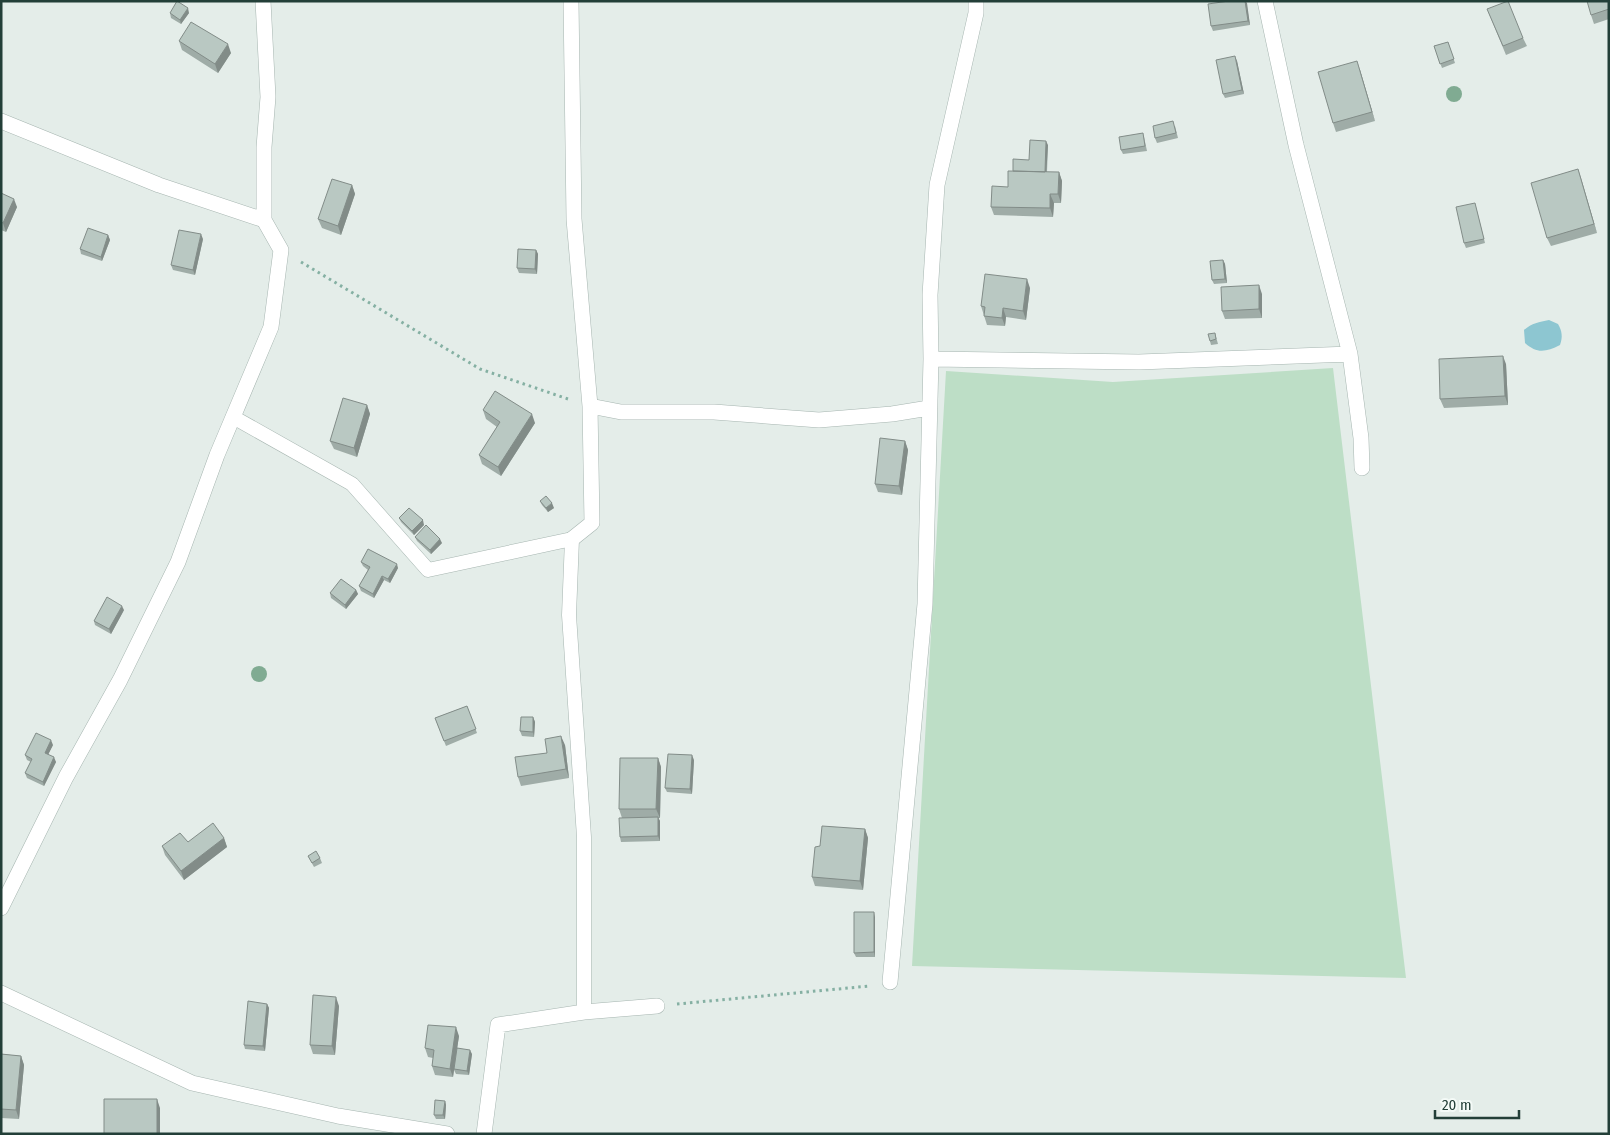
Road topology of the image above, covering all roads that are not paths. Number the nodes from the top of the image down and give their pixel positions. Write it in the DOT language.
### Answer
graph roads {
  1 [pos="263,1"];
  2 [pos="571,1"];
  3 [pos="976,1"];
  4 [pos="1265,1"];
  5 [pos="1,121"];
  6 [pos="264,220"];
  7 [pos="1350,354"];
  8 [pos="931,359"];
  9 [pos="590,406"];
  10 [pos="930,408"];
  11 [pos="233,417"];
  12 [pos="1362,468"];
  13 [pos="572,539"];
  14 [pos="1,908"];
  15 [pos="890,982"];
  16 [pos="1,993"];
  17 [pos="657,1006"];
  18 [pos="584,1012"];
  19 [pos="447,1134"];
  20 [pos="484,1134"];
  1 -- 6 [label="street"];
  2 -- 9 [label="street"];
  3 -- 8 [label="street"];
  4 -- 7 [label="street"];
  5 -- 6 [label="street"];
  6 -- 11 [label="street"];
  7 -- 8 [label="street"];
  7 -- 12 [label="street"];
  8 -- 10 [label="street"];
  9 -- 10 [label="street"];
  9 -- 13 [label="street"];
  10 -- 15 [label="street"];
  11 -- 13 [label="lane"];
  11 -- 14 [label="street"];
  13 -- 18 [label="lane"];
  16 -- 19 [label="street"];
  17 -- 18 [label="street"];
  18 -- 20 [label="street"];
}
